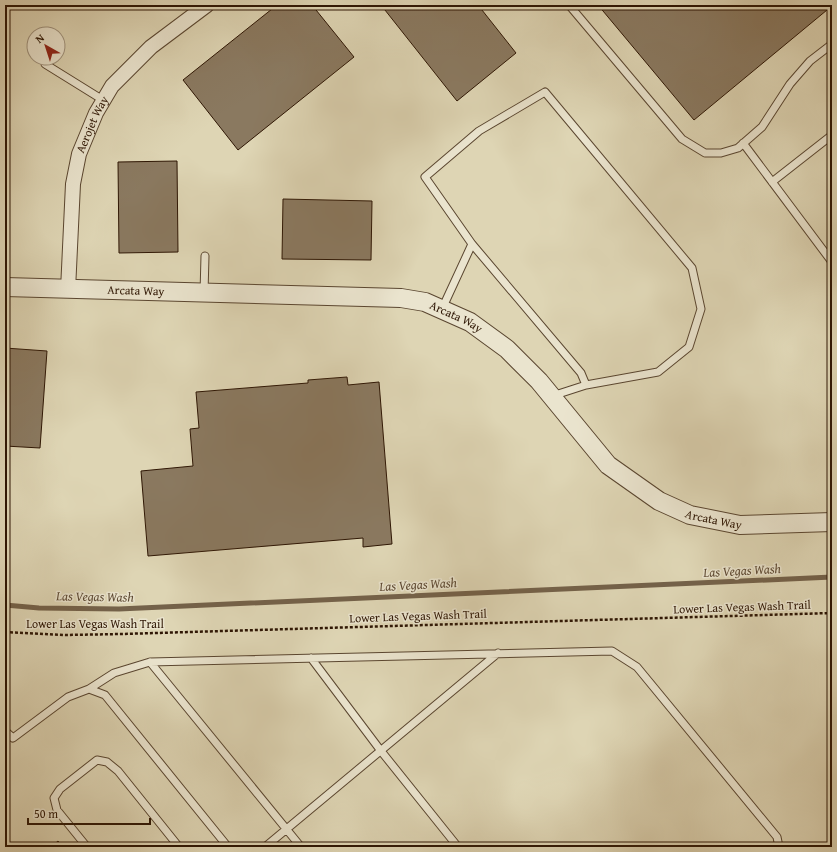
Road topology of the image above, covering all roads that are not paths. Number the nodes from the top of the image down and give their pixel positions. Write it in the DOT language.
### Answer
graph roads {
  1 [pos="207,5"];
  2 [pos="569,5"];
  3 [pos="832,44"];
  4 [pos="48,66"];
  5 [pos="103,100"];
  6 [pos="832,135"];
  7 [pos="743,143"];
  8 [pos="772,182"];
  9 [pos="472,244"];
  10 [pos="205,256"];
  11 [pos="832,262"];
  12 [pos="5,287"];
  13 [pos="68,290"];
  14 [pos="204,293"];
  15 [pos="442,310"];
  16 [pos="586,385"];
  17 [pos="551,396"];
  18 [pos="832,522"];
  19 [pos="498,653"];
  20 [pos="311,658"];
  21 [pos="150,662"];
  22 [pos="89,688"];
  23 [pos="5,731"];
  24 [pos="13,738"];
  25 [pos="5,743"];
  26 [pos="381,751"];
  27 [pos="287,829"];
  28 [pos="777,838"];
  29 [pos="87,847"];
  30 [pos="179,847"];
  31 [pos="228,847"];
  32 [pos="265,847"];
  33 [pos="301,847"];
  34 [pos="458,847"];
  35 [pos="779,847"];
  36 [pos="784,847"];
  1 -- 5 [label="street, Aerojet Way"];
  2 -- 7 [label="lane"];
  3 -- 7 [label="lane"];
  4 -- 5 [label="lane"];
  5 -- 13 [label="street, Aerojet Way"];
  6 -- 8 [label="lane"];
  7 -- 8 [label="lane"];
  8 -- 11 [label="lane"];
  9 -- 15 [label="lane"];
  9 -- 16 [label="lane"];
  9 -- 16 [label="lane"];
  10 -- 14 [label="lane"];
  12 -- 13 [label="street, Arcata Way"];
  13 -- 14 [label="street, Arcata Way"];
  14 -- 15 [label="street, Arcata Way"];
  15 -- 17 [label="street, Arcata Way"];
  16 -- 17 [label="lane"];
  17 -- 18 [label="street, Arcata Way"];
  19 -- 20 [label="lane"];
  19 -- 26 [label="lane"];
  19 -- 28 [label="lane"];
  20 -- 21 [label="lane"];
  20 -- 26 [label="lane"];
  21 -- 22 [label="lane"];
  21 -- 27 [label="lane"];
  22 -- 24 [label="lane"];
  22 -- 31 [label="lane"];
  23 -- 24 [label="lane"];
  24 -- 25 [label="lane"];
  26 -- 27 [label="lane"];
  26 -- 34 [label="lane"];
  27 -- 32 [label="lane"];
  27 -- 33 [label="lane"];
  28 -- 35 [label="lane"];
  28 -- 36 [label="lane"];
  29 -- 30 [label="lane"];
}
